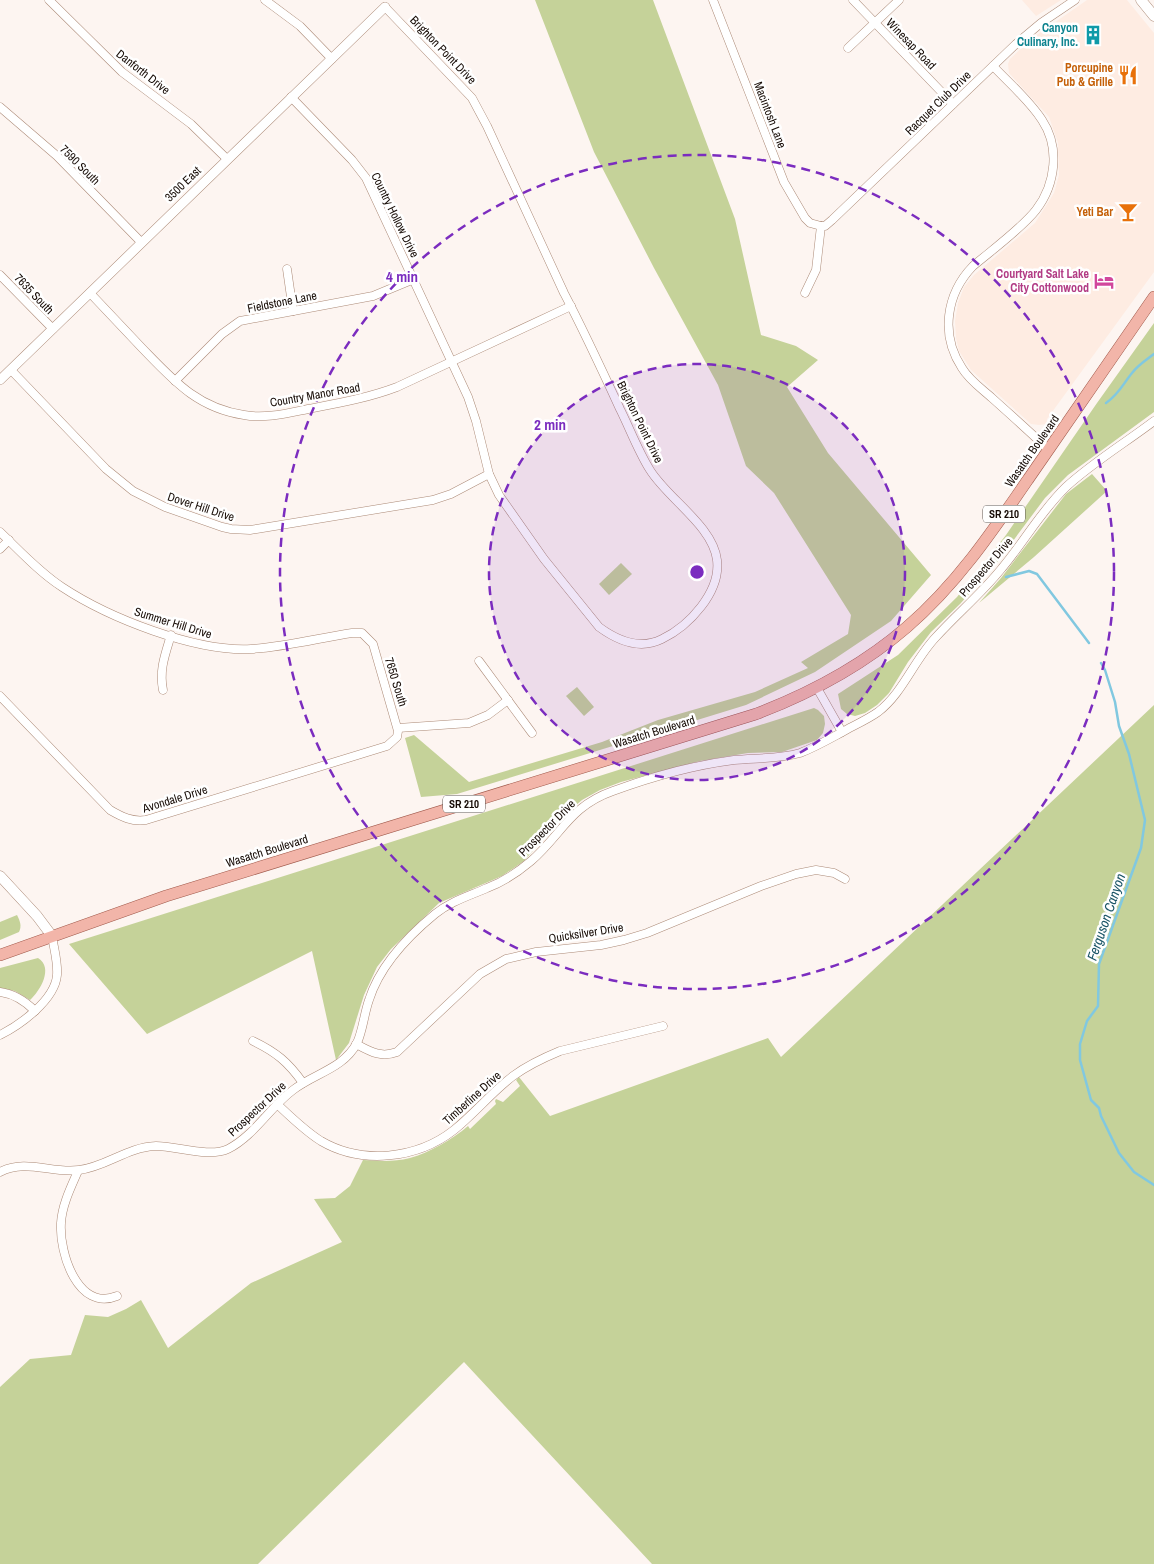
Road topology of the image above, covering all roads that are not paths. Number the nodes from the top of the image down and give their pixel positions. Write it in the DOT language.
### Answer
graph roads {
  1 [pos="49,0"];
  2 [pos="265,0"];
  3 [pos="714,0"];
  4 [pos="853,0"];
  5 [pos="898,0"];
  6 [pos="1075,0"];
  7 [pos="1141,0"];
  8 [pos="385,7"];
  9 [pos="1154,16"];
  10 [pos="875,23"];
  11 [pos="848,48"];
  12 [pos="332,59"];
  13 [pos="993,66"];
  14 [pos="291,97"];
  15 [pos="954,104"];
  16 [pos="0,107"];
  17 [pos="227,159"];
  18 [pos="821,226"];
  19 [pos="141,242"];
  20 [pos="287,269"];
  21 [pos="0,275"];
  22 [pos="414,279"];
  23 [pos="90,293"];
  24 [pos="805,293"];
  25 [pos="1154,297"];
  26 [pos="571,306"];
  27 [pos="1154,310"];
  28 [pos="294,311"];
  29 [pos="52,329"];
  30 [pos="1132,329"];
  31 [pos="452,362"];
  32 [pos="11,370"];
  33 [pos="0,380"];
  34 [pos="174,381"];
  35 [pos="1154,421"];
  36 [pos="1049,450"];
  37 [pos="489,474"];
  38 [pos="0,532"];
  39 [pos="9,540"];
  40 [pos="0,549"];
  41 [pos="171,635"];
  42 [pos="366,636"];
  43 [pos="479,661"];
  44 [pos="817,688"];
  45 [pos="163,690"];
  46 [pos="0,696"];
  47 [pos="508,700"];
  48 [pos="398,728"];
  49 [pos="842,732"];
  50 [pos="532,733"];
  51 [pos="396,737"];
  52 [pos="0,876"];
  53 [pos="845,879"];
  54 [pos="52,936"];
  55 [pos="0,955"];
  56 [pos="0,992"];
  57 [pos="35,1011"];
  58 [pos="663,1026"];
  59 [pos="0,1035"];
  60 [pos="253,1041"];
  61 [pos="356,1044"];
  62 [pos="302,1083"];
  63 [pos="277,1104"];
  64 [pos="78,1171"];
  65 [pos="0,1172"];
  66 [pos="117,1296"];
  1 -- 17 [label="street, Danforth Drive"];
  2 -- 12 [label="street"];
  3 -- 18 [label="street, Macintosh Lane"];
  4 -- 10 [label="street, Winesap Road"];
  5 -- 10 [label="street"];
  6 -- 13 [label="street, Racquet Club Drive"];
  7 -- 9 [label="main road"];
  8 -- 12 [label="street, 3500 East"];
  8 -- 26 [label="street, Brighton Point Drive"];
  10 -- 11 [label="street"];
  10 -- 15 [label="street, Winesap Road"];
  12 -- 14 [label="street, 3500 East"];
  13 -- 15 [label="street, Racquet Club Drive"];
  13 -- 36 [label="street"];
  14 -- 17 [label="street, 3500 East"];
  14 -- 22 [label="street, Country Hollow Drive"];
  15 -- 18 [label="street, Racquet Club Drive"];
  16 -- 19 [label="street, 7590 South"];
  17 -- 19 [label="street, 3500 East"];
  18 -- 24 [label="street"];
  19 -- 23 [label="street, 3500 East"];
  20 -- 28 [label="street"];
  21 -- 29 [label="street, 7635 South"];
  22 -- 28 [label="street, Fieldstone Lane"];
  22 -- 31 [label="street, Country Hollow Drive"];
  23 -- 29 [label="street, 3500 East"];
  23 -- 34 [label="street, Country Manor Road"];
  25 -- 30 [label="main road, Wasatch Boulevard / SR 210"];
  26 -- 31 [label="street, Country Manor Road"];
  26 -- 37 [label="street, Brighton Point Drive"];
  27 -- 30 [label="main road"];
  28 -- 34 [label="street, Fieldstone Lane"];
  29 -- 32 [label="street, 3500 East"];
  30 -- 36 [label="main road, Wasatch Boulevard / SR 210"];
  31 -- 34 [label="street, Country Manor Road"];
  31 -- 37 [label="street, Country Hollow Drive"];
  32 -- 33 [label="street, 3500 East"];
  32 -- 37 [label="street, Dover Hill Drive"];
  35 -- 49 [label="street, Prospector Drive"];
  36 -- 44 [label="main road, Wasatch Boulevard / SR 210"];
  38 -- 39 [label="street, Summer Hill Drive"];
  39 -- 40 [label="street"];
  39 -- 41 [label="street, Summer Hill Drive"];
  41 -- 42 [label="street, Summer Hill Drive"];
  41 -- 45 [label="street"];
  42 -- 48 [label="street, 7650 South"];
  43 -- 47 [label="street"];
  44 -- 49 [label="street"];
  44 -- 54 [label="main road, Wasatch Boulevard / SR 210"];
  46 -- 51 [label="street, Avondale Drive"];
  47 -- 48 [label="street"];
  47 -- 50 [label="street"];
  48 -- 51 [label="street, 7650 South"];
  49 -- 61 [label="street, Prospector Drive"];
  52 -- 54 [label="main road"];
  53 -- 61 [label="street, Quicksilver Drive"];
  54 -- 55 [label="main road, Wasatch Boulevard / SR 210"];
  54 -- 57 [label="street"];
  56 -- 57 [label="street"];
  57 -- 59 [label="street"];
  58 -- 63 [label="street, Timberline Drive"];
  60 -- 62 [label="street"];
  61 -- 62 [label="street, Prospector Drive"];
  62 -- 63 [label="street, Prospector Drive"];
  63 -- 64 [label="street, Prospector Drive"];
  64 -- 65 [label="street, Prospector Drive"];
  64 -- 66 [label="street"];
}
